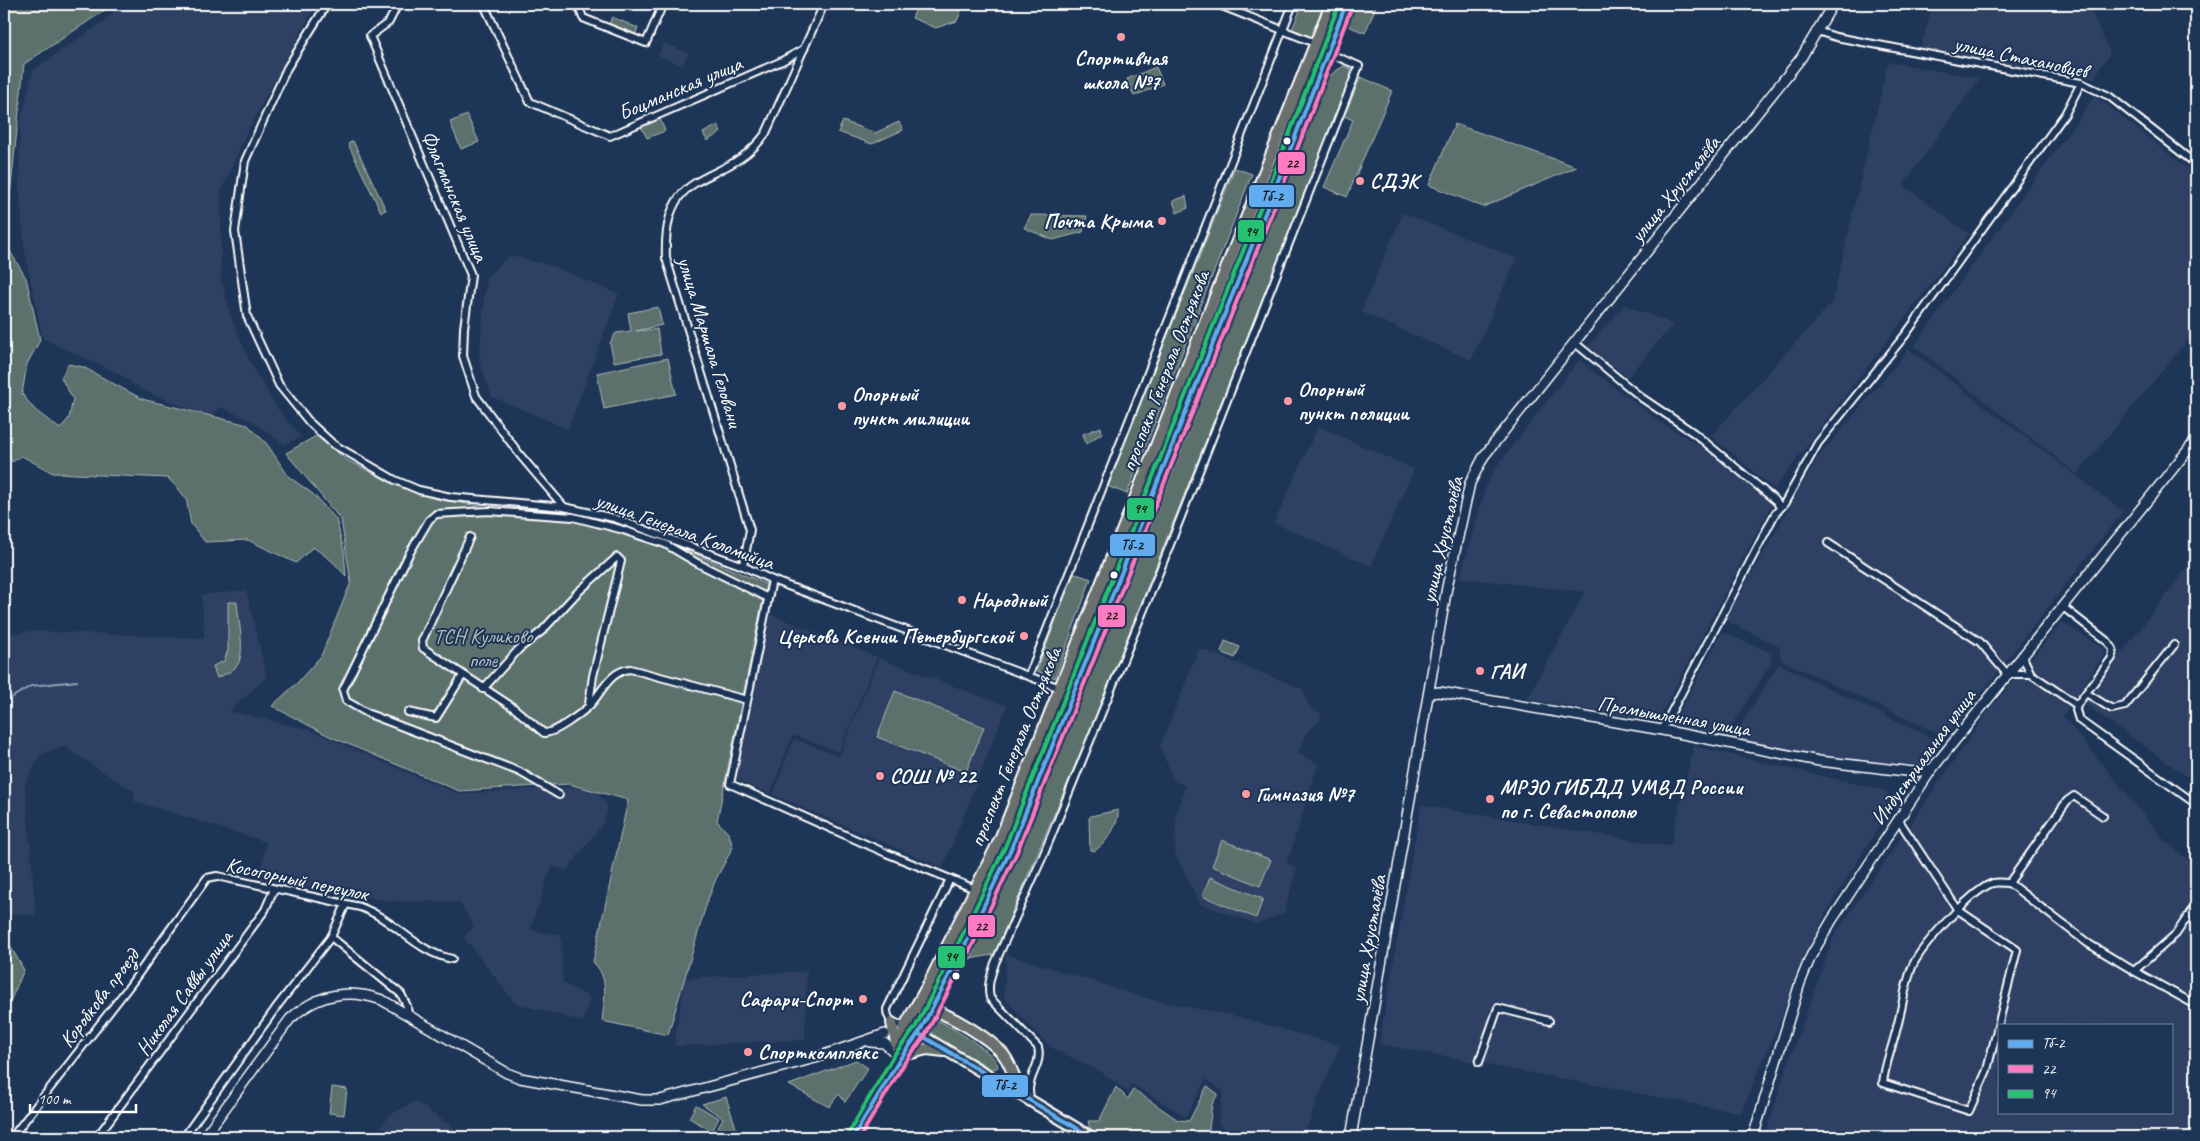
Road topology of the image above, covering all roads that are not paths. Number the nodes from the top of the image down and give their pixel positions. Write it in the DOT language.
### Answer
graph roads {
  1 [pos="327,4"];
  2 [pos="398,4"];
  3 [pos="489,4"];
  4 [pos="578,4"];
  5 [pos="663,4"];
  6 [pos="824,4"];
  7 [pos="1217,4"];
  8 [pos="1292,4"];
  9 [pos="1331,4"];
  10 [pos="1346,4"];
  11 [pos="1833,4"];
  12 [pos="1282,30"];
  13 [pos="1817,31"];
  14 [pos="1315,43"];
  15 [pos="804,49"];
  16 [pos="1328,53"];
  17 [pos="2080,83"];
  18 [pos="2196,164"];
  19 [pos="1575,344"];
  20 [pos="2196,440"];
  21 [pos="564,507"];
  22 [pos="1780,508"];
  23 [pos="470,536"];
  24 [pos="1828,543"];
  25 [pos="743,566"];
  26 [pos="772,580"];
  27 [pos="768,598"];
  28 [pos="2063,607"];
  29 [pos="2174,645"];
  30 [pos="2022,655"];
  31 [pos="2007,674"];
  32 [pos="2031,674"];
  33 [pos="463,675"];
  34 [pos="1029,675"];
  35 [pos="1060,688"];
  36 [pos="483,689"];
  37 [pos="2086,693"];
  38 [pos="1429,694"];
  39 [pos="747,700"];
  40 [pos="2077,704"];
  41 [pos="589,705"];
  42 [pos="408,712"];
  43 [pos="1662,730"];
  44 [pos="1932,769"];
  45 [pos="1914,772"];
  46 [pos="559,795"];
  47 [pos="1911,798"];
  48 [pos="2196,804"];
  49 [pos="2103,816"];
  50 [pos="1898,819"];
  51 [pos="210,877"];
  52 [pos="950,878"];
  53 [pos="2008,883"];
  54 [pos="274,889"];
  55 [pos="975,889"];
  56 [pos="346,904"];
  57 [pos="2196,904"];
  58 [pos="1958,910"];
  59 [pos="331,937"];
  60 [pos="452,959"];
  61 [pos="2134,971"];
  62 [pos="928,985"];
  63 [pos="2196,1005"];
  64 [pos="931,1009"];
  65 [pos="408,1015"];
  66 [pos="916,1021"];
  67 [pos="1549,1021"];
  68 [pos="1998,1024"];
  69 [pos="905,1026"];
  70 [pos="1998,1026"];
  71 [pos="890,1029"];
  72 [pos="919,1034"];
  73 [pos="856,1045"];
  74 [pos="952,1052"];
  75 [pos="1004,1055"];
  76 [pos="899,1056"];
  77 [pos="1479,1062"];
  78 [pos="990,1075"];
  79 [pos="1020,1094"];
  80 [pos="1030,1101"];
  81 [pos="12,1137"];
  82 [pos="97,1137"];
  83 [pos="184,1137"];
  84 [pos="204,1137"];
  85 [pos="853,1137"];
  86 [pos="1091,1137"];
  87 [pos="1351,1137"];
  88 [pos="1753,1137"];
  1 -- 21 [label="street, улица Генерала Коломийца"];
  2 -- 21 [label="street, Флагманская улица"];
  3 -- 15 [label="street, Боцманская улица"];
  4 -- 5 [label="street"];
  6 -- 15 [label="street, улица Маршала Геловани"];
  7 -- 12 [label="street"];
  8 -- 12 [label="street"];
  9 -- 14 [label="main road, проспект Генерала Острякова"];
  10 -- 16 [label="main road, проспект Генерала Острякова"];
  11 -- 13 [label="main road, улица Хрусталёва"];
  12 -- 14 [label="street"];
  12 -- 34 [label="street"];
  13 -- 17 [label="street, улица Стахановцев"];
  13 -- 19 [label="main road, улица Хрусталёва"];
  14 -- 35 [label="main road, проспект Генерала Острякова"];
  15 -- 25 [label="street, улица Маршала Геловани"];
  16 -- 64 [label="main road, проспект Генерала Острякова"];
  16 -- 80 [label="street"];
  17 -- 18 [label="street, улица Стахановцев"];
  17 -- 22 [label="street"];
  19 -- 22 [label="street"];
  19 -- 38 [label="main road, улица Хрусталёва"];
  20 -- 28 [label="main road, Индустриальная улица"];
  21 -- 25 [label="street, улица Генерала Коломийца"];
  22 -- 43 [label="street"];
  23 -- 33 [label="street"];
  24 -- 31 [label="street"];
  25 -- 26 [label="street, улица Генерала Коломийца"];
  26 -- 27 [label="street"];
  26 -- 34 [label="street, улица Генерала Коломийца"];
  27 -- 39 [label="street"];
  27 -- 46 [label="street"];
  28 -- 30 [label="main road, Индустриальная улица"];
  28 -- 37 [label="street"];
  29 -- 37 [label="street"];
  30 -- 31 [label="main road, Индустриальная улица"];
  30 -- 32 [label="street"];
  31 -- 32 [label="street"];
  31 -- 44 [label="main road, Индустриальная улица"];
  32 -- 40 [label="street"];
  33 -- 36 [label="street"];
  33 -- 42 [label="street"];
  34 -- 35 [label="street, улица Генерала Коломийца"];
  35 -- 55 [label="main road, проспект Генерала Острякова"];
  36 -- 41 [label="street"];
  36 -- 41 [label="street"];
  37 -- 40 [label="street"];
  38 -- 43 [label="main road, Промышленная улица"];
  38 -- 87 [label="main road, улица Хрусталёва"];
  39 -- 41 [label="street"];
  39 -- 52 [label="street"];
  40 -- 48 [label="street"];
  43 -- 45 [label="main road, Промышленная улица"];
  44 -- 45 [label="main road, Промышленная улица"];
  44 -- 47 [label="main road, Индустриальная улица"];
  45 -- 47 [label="main road"];
  47 -- 50 [label="main road, Индустриальная улица"];
  49 -- 53 [label="street"];
  50 -- 58 [label="street"];
  50 -- 88 [label="main road, Индустриальная улица"];
  51 -- 54 [label="street, Косогорный переулок"];
  51 -- 81 [label="street, Коробкова проезд"];
  52 -- 55 [label="street"];
  52 -- 71 [label="street"];
  53 -- 58 [label="street"];
  53 -- 61 [label="street"];
  54 -- 56 [label="street, Косогорный переулок"];
  54 -- 82 [label="street, Николая Саввы улица"];
  55 -- 62 [label="main road, проспект Генерала Острякова"];
  56 -- 59 [label="street"];
  56 -- 60 [label="street, Косогорный переулок"];
  57 -- 61 [label="street"];
  58 -- 68 [label="street"];
  58 -- 70 [label="street"];
  59 -- 65 [label="street"];
  59 -- 83 [label="street"];
  61 -- 63 [label="street"];
  62 -- 66 [label="main road"];
  62 -- 69 [label="main road, проспект Генерала Острякова"];
  64 -- 66 [label="main road"];
  64 -- 72 [label="main road, проспект Генерала Острякова"];
  64 -- 75 [label="main road"];
  65 -- 73 [label="main road"];
  65 -- 84 [label="main road"];
  66 -- 69 [label="main road"];
  66 -- 72 [label="main road"];
  67 -- 77 [label="street"];
  69 -- 71 [label="main road"];
  69 -- 76 [label="main road, проспект Генерала Острякова"];
  71 -- 73 [label="main road"];
  71 -- 76 [label="main road"];
  72 -- 74 [label="main road"];
  72 -- 76 [label="main road, проспект Генерала Острякова"];
  73 -- 76 [label="main road"];
  74 -- 76 [label="main road"];
  74 -- 78 [label="main road"];
  75 -- 78 [label="main road"];
  75 -- 79 [label="main road"];
  76 -- 85 [label="main road, проспект Генерала Острякова"];
  78 -- 79 [label="main road"];
  79 -- 80 [label="main road"];
  80 -- 86 [label="main road"];
}
